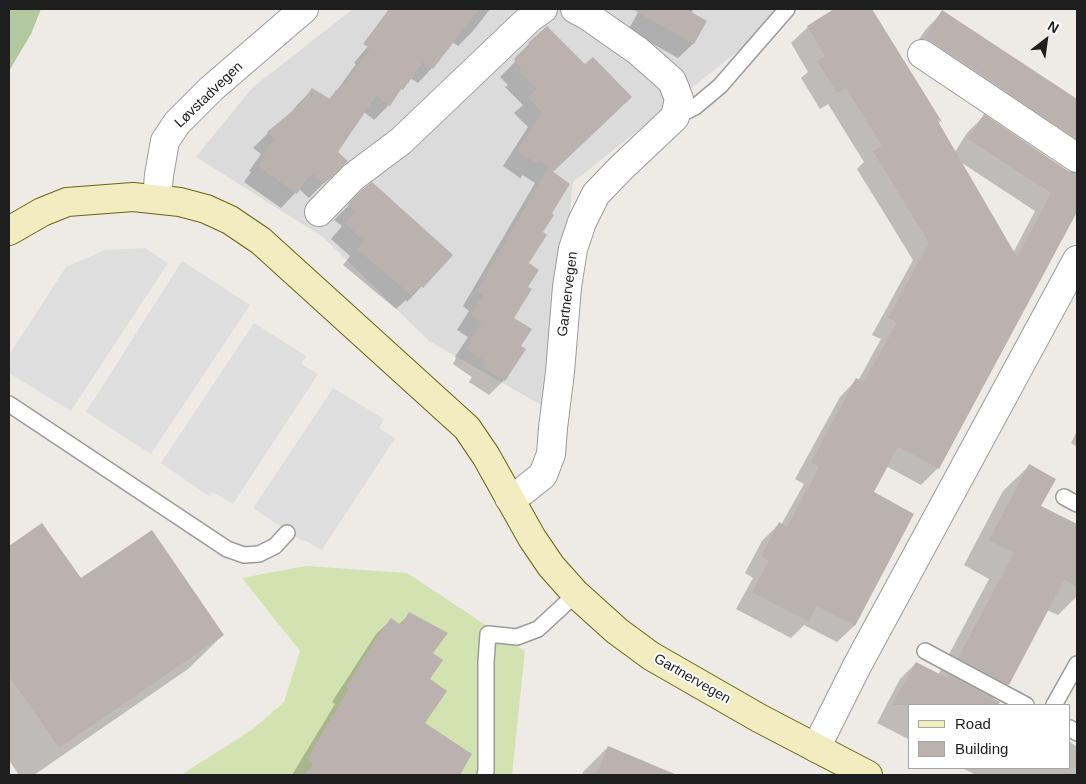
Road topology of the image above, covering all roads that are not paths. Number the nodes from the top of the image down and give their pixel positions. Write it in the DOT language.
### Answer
graph roads {
  1 [pos="304,9"];
  2 [pos="543,9"];
  3 [pos="574,9"];
  4 [pos="788,9"];
  5 [pos="922,54"];
  6 [pos="675,117"];
  7 [pos="1077,158"];
  8 [pos="157,199"];
  9 [pos="319,212"];
  10 [pos="9,231"];
  11 [pos="1077,260"];
  12 [pos="9,404"];
  13 [pos="509,498"];
  14 [pos="287,533"];
  15 [pos="576,594"];
  16 [pos="926,651"];
  17 [pos="1077,664"];
  18 [pos="1024,704"];
  19 [pos="1055,704"];
  20 [pos="816,748"];
  21 [pos="486,775"];
  22 [pos="868,775"];
  1 -- 8 [label="street, Løvstadvegen"];
  2 -- 9 [label="street"];
  3 -- 6 [label="street"];
  4 -- 6 [label="lane"];
  5 -- 7 [label="street"];
  6 -- 13 [label="street, Gartnervegen"];
  8 -- 10 [label="street"];
  8 -- 13 [label="street, Gartnervegen"];
  11 -- 20 [label="street"];
  12 -- 14 [label="lane"];
  13 -- 15 [label="street, Gartnervegen"];
  15 -- 20 [label="street, Gartnervegen"];
  15 -- 21 [label="lane"];
  16 -- 18 [label="lane"];
  17 -- 19 [label="lane"];
  20 -- 22 [label="street, Gartnervegen"];
}
